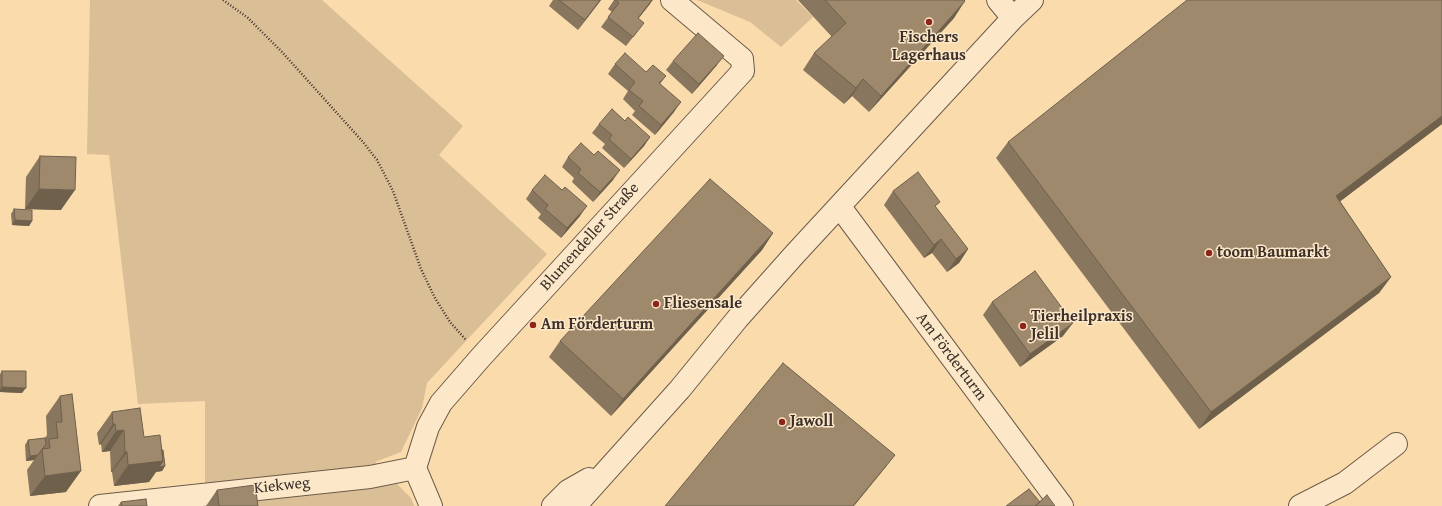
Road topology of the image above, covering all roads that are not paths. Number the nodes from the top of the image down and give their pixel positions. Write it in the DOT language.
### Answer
graph roads {
  1 [pos="672,0"];
  2 [pos="998,0"];
  3 [pos="1032,0"];
  4 [pos="1013,18"];
  5 [pos="840,207"];
  6 [pos="1396,444"];
  7 [pos="609,467"];
  8 [pos="415,468"];
  9 [pos="431,504"];
  10 [pos="100,506"];
  11 [pos="553,506"];
  12 [pos="575,506"];
  13 [pos="596,506"];
  14 [pos="1062,506"];
  15 [pos="1300,506"];
  1 -- 8 [label="street, Blumendeller Straße"];
  2 -- 4 [label="street"];
  3 -- 4 [label="street"];
  4 -- 5 [label="street"];
  5 -- 7 [label="street"];
  5 -- 14 [label="street, Am Förderturm"];
  6 -- 15 [label="street"];
  7 -- 11 [label="street"];
  7 -- 12 [label="street"];
  7 -- 13 [label="street"];
  8 -- 9 [label="street"];
  8 -- 10 [label="street, Kiekweg"];
}
